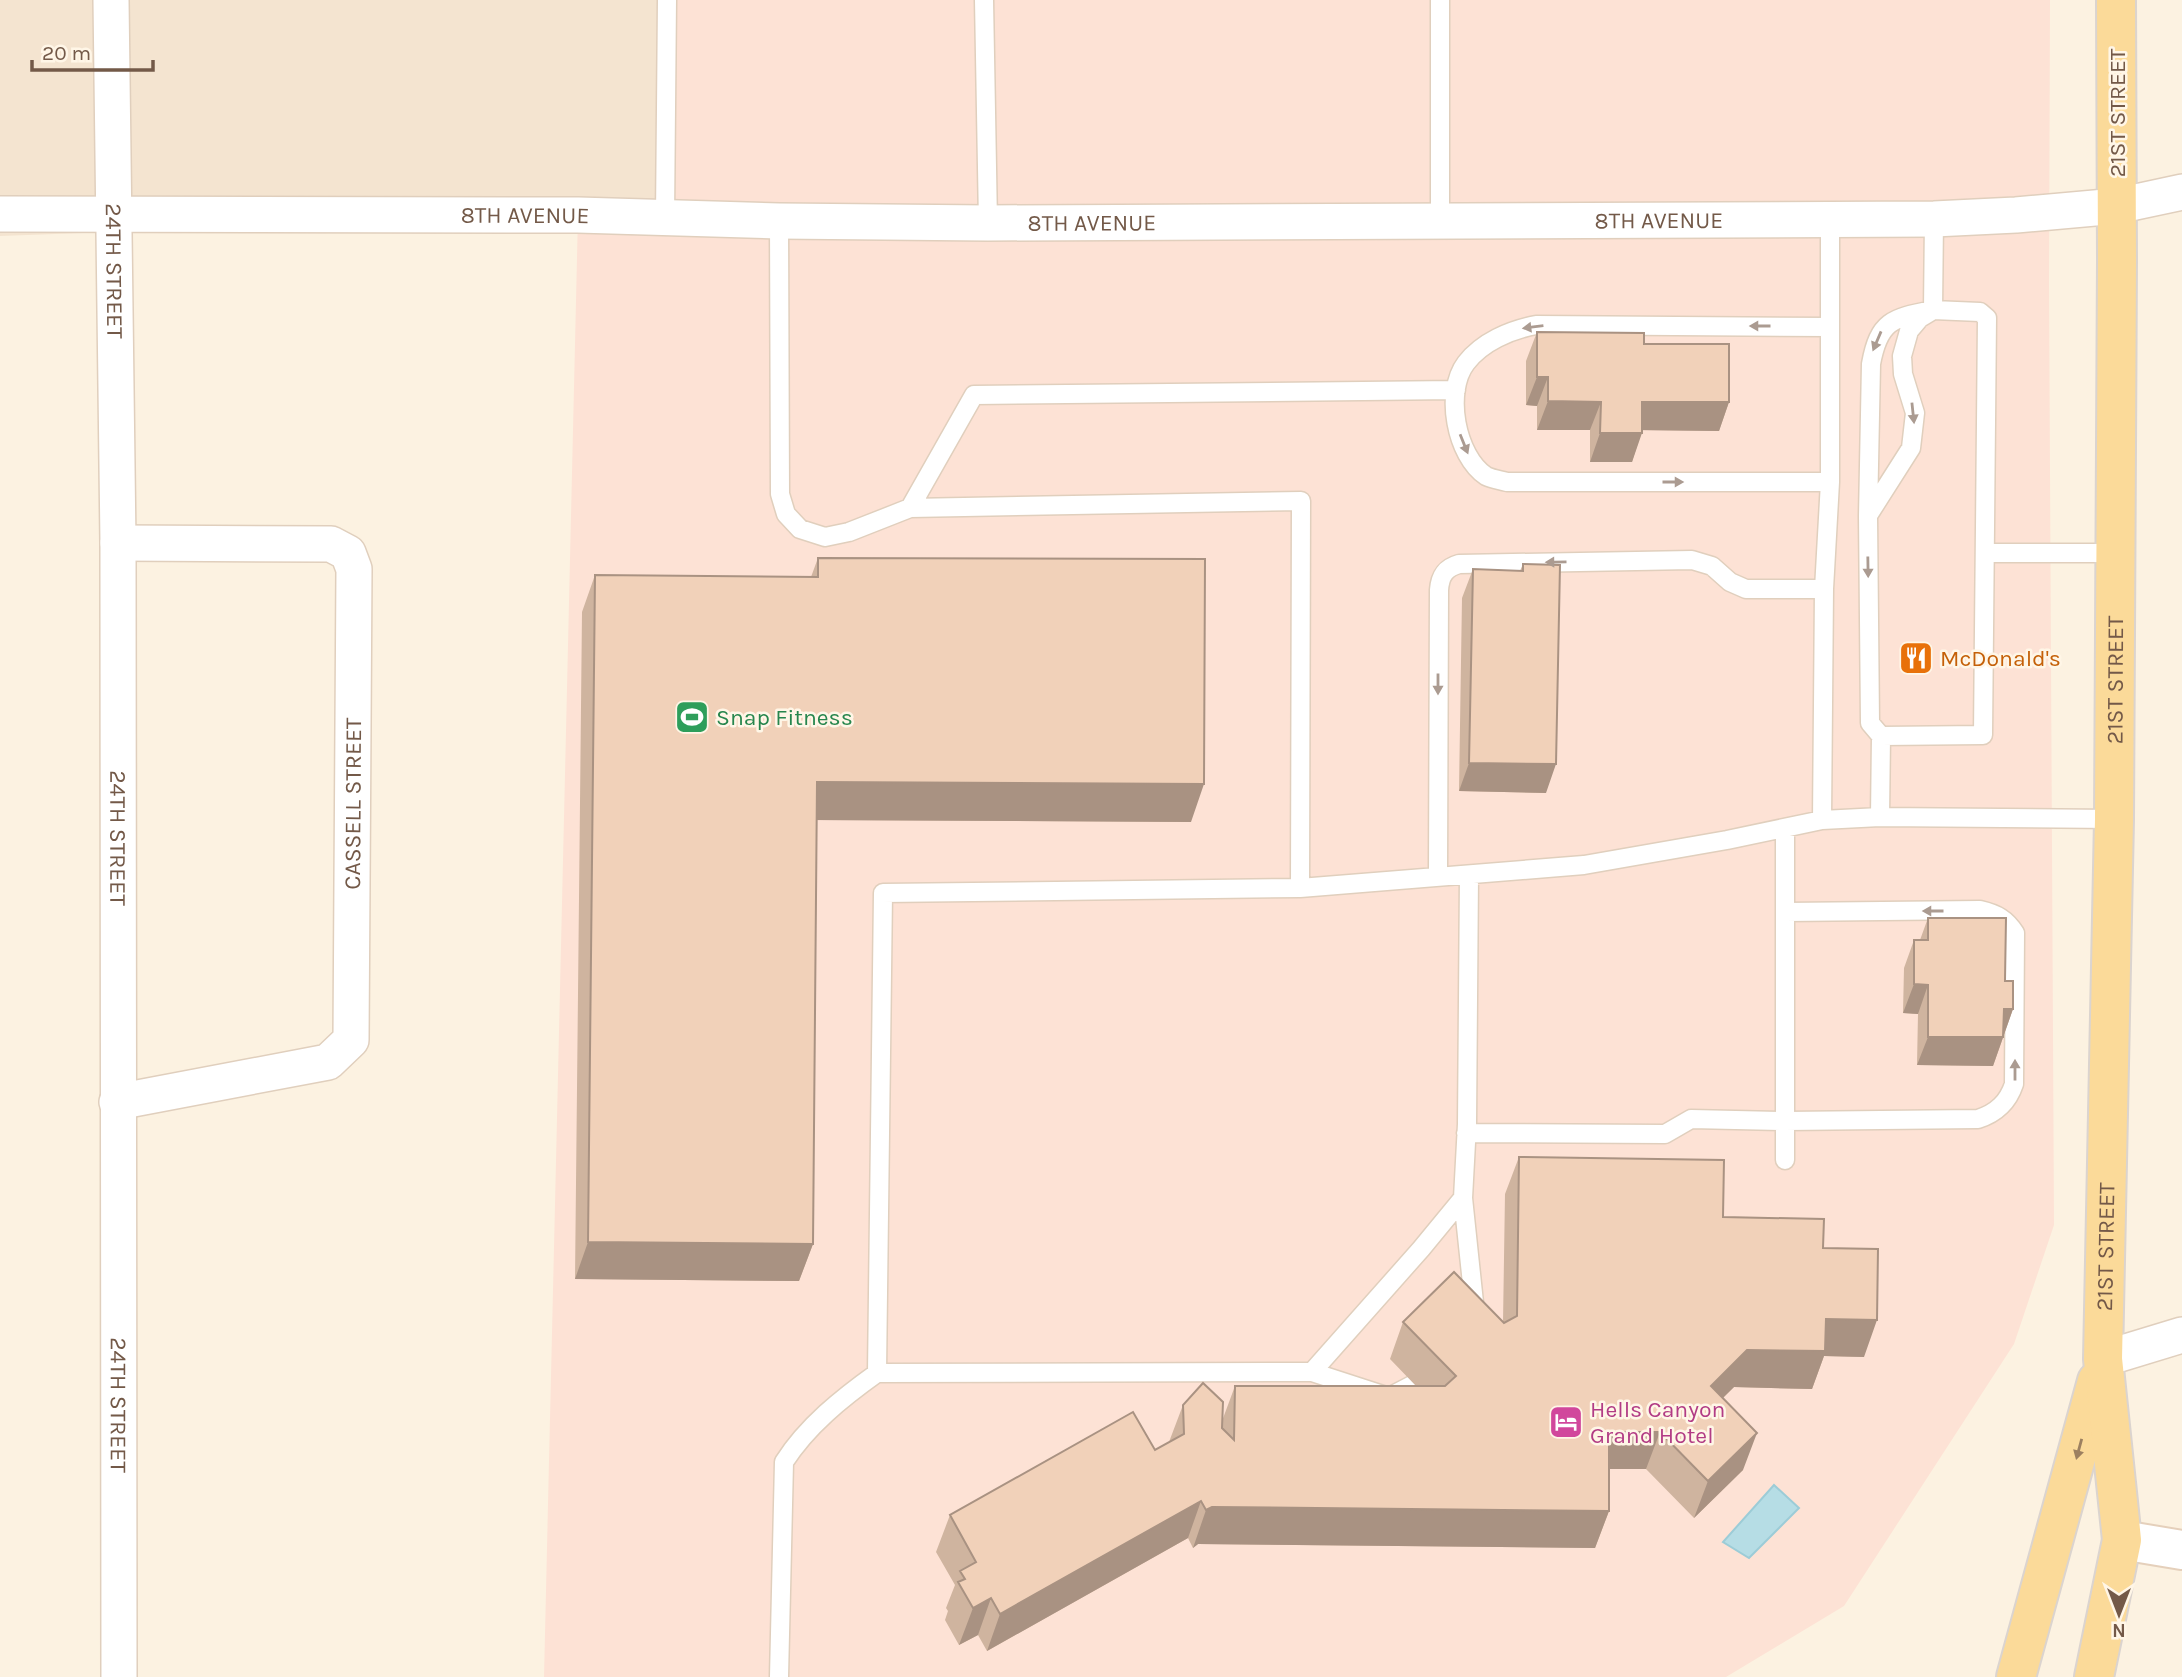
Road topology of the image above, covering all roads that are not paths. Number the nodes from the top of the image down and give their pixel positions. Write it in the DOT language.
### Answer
graph roads {
  1 [pos="111,0"];
  2 [pos="667,0"];
  3 [pos="984,0"];
  4 [pos="1440,0"];
  5 [pos="2116,0"];
  6 [pos="2182,192"];
  7 [pos="2117,206"];
  8 [pos="0,214"];
  9 [pos="113,215"];
  10 [pos="665,218"];
  11 [pos="1934,219"];
  12 [pos="1829,220"];
  13 [pos="779,221"];
  14 [pos="1440,221"];
  15 [pos="988,223"];
  16 [pos="1933,310"];
  17 [pos="1829,327"];
  18 [pos="1456,390"];
  19 [pos="1830,482"];
  20 [pos="910,508"];
  21 [pos="1868,516"];
  22 [pos="118,543"];
  23 [pos="1985,553"];
  24 [pos="2115,553"];
  25 [pos="1824,589"];
  26 [pos="1881,736"];
  27 [pos="1880,817"];
  28 [pos="2114,819"];
  29 [pos="1822,820"];
  30 [pos="1785,829"];
  31 [pos="1438,876"];
  32 [pos="1469,876"];
  33 [pos="1300,888"];
  34 [pos="1785,912"];
  35 [pos="117,1102"];
  36 [pos="1785,1121"];
  37 [pos="1466,1133"];
  38 [pos="1785,1160"];
  39 [pos="1463,1198"];
  40 [pos="1469,1325"];
  41 [pos="2182,1335"];
  42 [pos="2103,1359"];
  43 [pos="1311,1372"];
  44 [pos="877,1373"];
  45 [pos="1413,1384"];
  46 [pos="2122,1539"];
  47 [pos="2182,1550"];
  48 [pos="119,1677"];
  49 [pos="779,1677"];
  50 [pos="2017,1677"];
  51 [pos="2094,1677"];
  1 -- 9 [label="street, 24TH STREET"];
  2 -- 10 [label="lane"];
  3 -- 15 [label="lane"];
  4 -- 14 [label="lane"];
  5 -- 7 [label="main road, 21ST STREET"];
  6 -- 7 [label="street, 8TH AVENUE"];
  7 -- 11 [label="street, 8TH AVENUE"];
  7 -- 24 [label="main road, 21ST STREET"];
  8 -- 9 [label="street, 8TH AVENUE"];
  9 -- 10 [label="street, 8TH AVENUE"];
  9 -- 22 [label="street, 24TH STREET"];
  10 -- 13 [label="street, 8TH AVENUE"];
  11 -- 12 [label="street, 8TH AVENUE"];
  11 -- 16 [label="lane"];
  12 -- 14 [label="street, 8TH AVENUE"];
  12 -- 17 [label="lane"];
  13 -- 15 [label="street, 8TH AVENUE"];
  13 -- 20 [label="lane"];
  14 -- 15 [label="street, 8TH AVENUE"];
  16 -- 21 [label="lane, one-way"];
  16 -- 21 [label="lane, one-way"];
  16 -- 23 [label="lane"];
  17 -- 18 [label="lane, one-way"];
  17 -- 19 [label="lane"];
  18 -- 19 [label="lane, one-way"];
  18 -- 20 [label="lane"];
  19 -- 25 [label="lane"];
  20 -- 33 [label="lane"];
  21 -- 26 [label="lane, one-way"];
  22 -- 35 [label="street, 24TH STREET"];
  22 -- 35 [label="street, CASSELL STREET"];
  23 -- 24 [label="lane"];
  23 -- 26 [label="lane"];
  24 -- 28 [label="main road, 21ST STREET"];
  25 -- 29 [label="lane"];
  25 -- 31 [label="lane, one-way"];
  26 -- 27 [label="lane"];
  27 -- 28 [label="lane"];
  27 -- 29 [label="lane"];
  28 -- 42 [label="main road, 21ST STREET"];
  29 -- 30 [label="lane"];
  30 -- 32 [label="lane"];
  30 -- 34 [label="lane"];
  31 -- 32 [label="lane"];
  31 -- 33 [label="lane"];
  32 -- 37 [label="lane"];
  33 -- 44 [label="lane"];
  34 -- 36 [label="lane"];
  36 -- 34 [label="lane, one-way"];
  35 -- 48 [label="street, 24TH STREET"];
  36 -- 37 [label="lane"];
  36 -- 38 [label="lane"];
  37 -- 39 [label="lane"];
  39 -- 40 [label="lane"];
  39 -- 43 [label="lane"];
  41 -- 42 [label="street"];
  42 -- 46 [label="main road, 21ST STREET"];
  42 -- 50 [label="main road, 21ST STREET, one-way"];
  43 -- 44 [label="lane"];
  43 -- 45 [label="lane"];
  44 -- 49 [label="lane"];
  46 -- 47 [label="street"];
  46 -- 51 [label="main road, 21ST STREET"];
}
